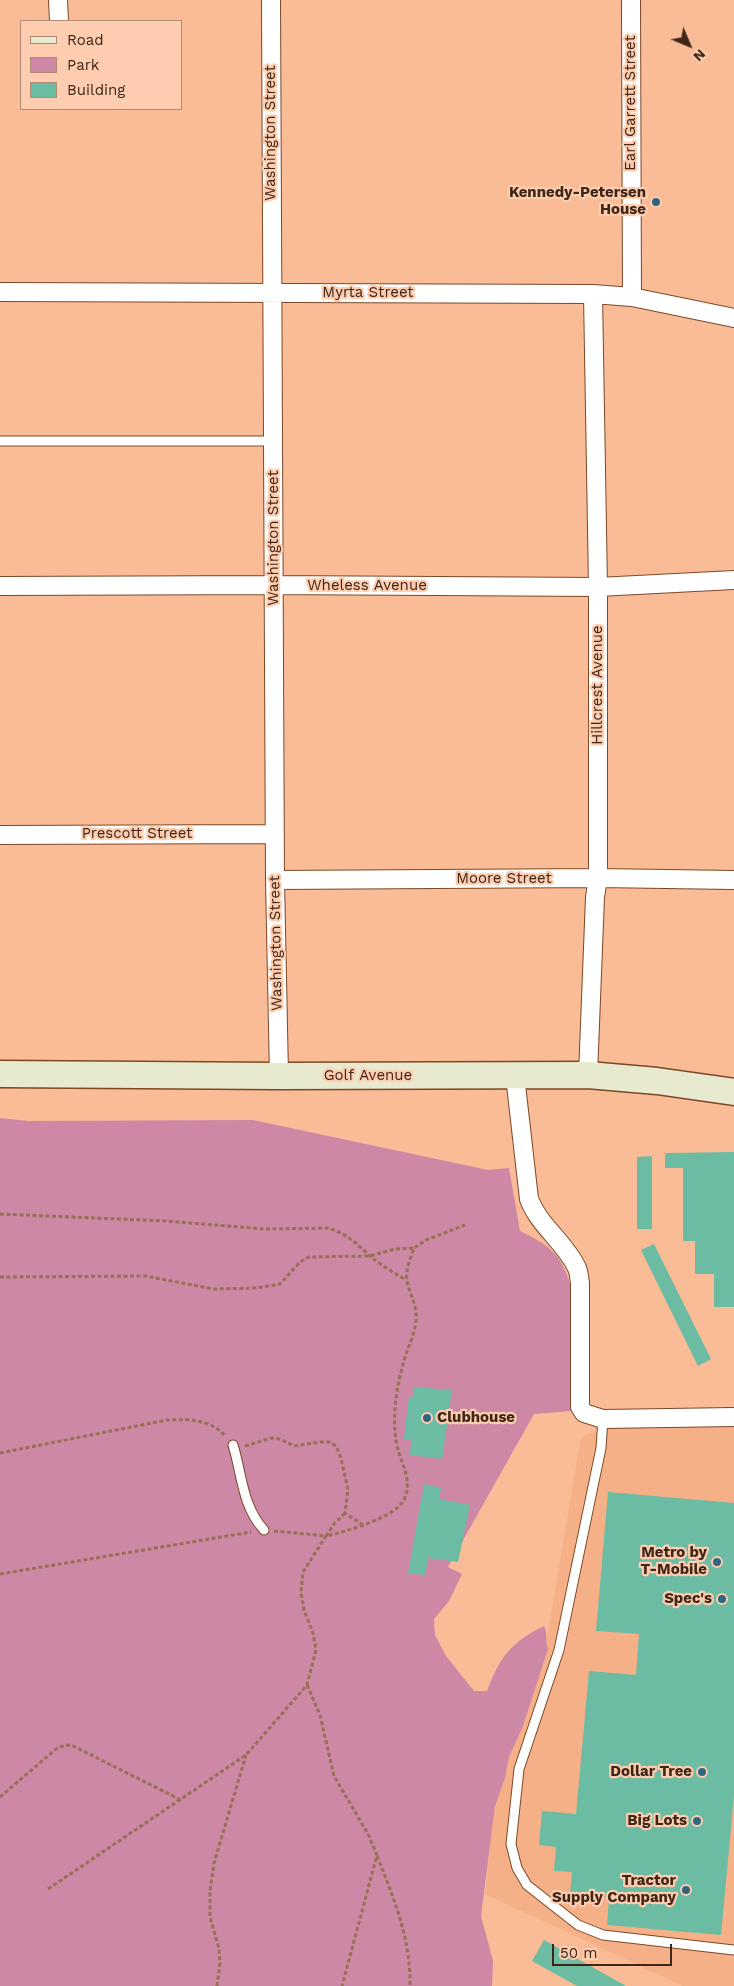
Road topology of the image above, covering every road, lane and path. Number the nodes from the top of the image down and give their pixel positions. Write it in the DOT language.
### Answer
graph roads {
  1 [pos="58,0"];
  2 [pos="271,0"];
  3 [pos="631,0"];
  4 [pos="59,20"];
  5 [pos="0,292"];
  6 [pos="272,293"];
  7 [pos="593,294"];
  8 [pos="632,296"];
  9 [pos="734,318"];
  10 [pos="0,441"];
  11 [pos="273,441"];
  12 [pos="734,580"];
  13 [pos="274,585"];
  14 [pos="0,586"];
  15 [pos="598,587"];
  16 [pos="0,834"];
  17 [pos="275,834"];
  18 [pos="598,878"];
  19 [pos="275,880"];
  20 [pos="734,880"];
  21 [pos="0,1074"];
  22 [pos="588,1075"];
  23 [pos="279,1076"];
  24 [pos="515,1076"];
  25 [pos="734,1092"];
  26 [pos="0,1214"];
  27 [pos="465,1225"];
  28 [pos="414,1248"];
  29 [pos="370,1256"];
  30 [pos="0,1277"];
  31 [pos="406,1280"];
  32 [pos="734,1417"];
  33 [pos="603,1419"];
  34 [pos="233,1445"];
  35 [pos="0,1453"];
  36 [pos="345,1513"];
  37 [pos="364,1525"];
  38 [pos="264,1530"];
  39 [pos="326,1536"];
  40 [pos="0,1574"];
  41 [pos="307,1685"];
  42 [pos="246,1755"];
  43 [pos="0,1797"];
  44 [pos="179,1799"];
  45 [pos="377,1856"];
  46 [pos="48,1889"];
  47 [pos="734,1950"];
  48 [pos="216,1986"];
  49 [pos="342,1986"];
  50 [pos="410,1986"];
  1 -- 4 [label="street"];
  2 -- 6 [label="street, Washington Street"];
  3 -- 8 [label="street, Earl Garrett Street"];
  5 -- 6 [label="street, Myrta Street"];
  6 -- 7 [label="street, Myrta Street"];
  6 -- 11 [label="street, Washington Street"];
  7 -- 8 [label="street, Myrta Street"];
  7 -- 15 [label="street, Hillcrest Avenue"];
  8 -- 9 [label="street, Myrta Street"];
  10 -- 11 [label="lane"];
  11 -- 13 [label="street, Washington Street"];
  12 -- 15 [label="street, Wheless Avenue"];
  13 -- 14 [label="street, Wheless Avenue"];
  13 -- 15 [label="street, Wheless Avenue"];
  13 -- 17 [label="street, Washington Street"];
  15 -- 18 [label="street, Hillcrest Avenue"];
  16 -- 17 [label="street, Prescott Street"];
  17 -- 19 [label="street, Washington Street"];
  18 -- 19 [label="street, Moore Street"];
  18 -- 20 [label="street, Moore Street"];
  18 -- 22 [label="street, Hillcrest Avenue"];
  19 -- 23 [label="street, Washington Street"];
  21 -- 23 [label="main road, Golf Avenue"];
  22 -- 24 [label="main road, Golf Avenue"];
  22 -- 25 [label="main road, Golf Avenue"];
  23 -- 24 [label="main road, Golf Avenue"];
  24 -- 33 [label="street"];
  26 -- 29 [label="path"];
  27 -- 28 [label="path"];
  28 -- 29 [label="path"];
  28 -- 31 [label="path"];
  29 -- 30 [label="path"];
  29 -- 31 [label="path"];
  31 -- 37 [label="path"];
  32 -- 33 [label="street"];
  33 -- 47 [label="lane"];
  34 -- 35 [label="path"];
  34 -- 36 [label="path"];
  34 -- 38 [label="lane"];
  36 -- 37 [label="path"];
  36 -- 39 [label="path"];
  37 -- 39 [label="path"];
  38 -- 39 [label="path"];
  38 -- 40 [label="path"];
  39 -- 41 [label="path"];
  41 -- 42 [label="path"];
  41 -- 45 [label="path"];
  42 -- 44 [label="path"];
  42 -- 48 [label="path"];
  43 -- 44 [label="path"];
  44 -- 46 [label="path"];
  45 -- 49 [label="path"];
  45 -- 50 [label="path"];
}
